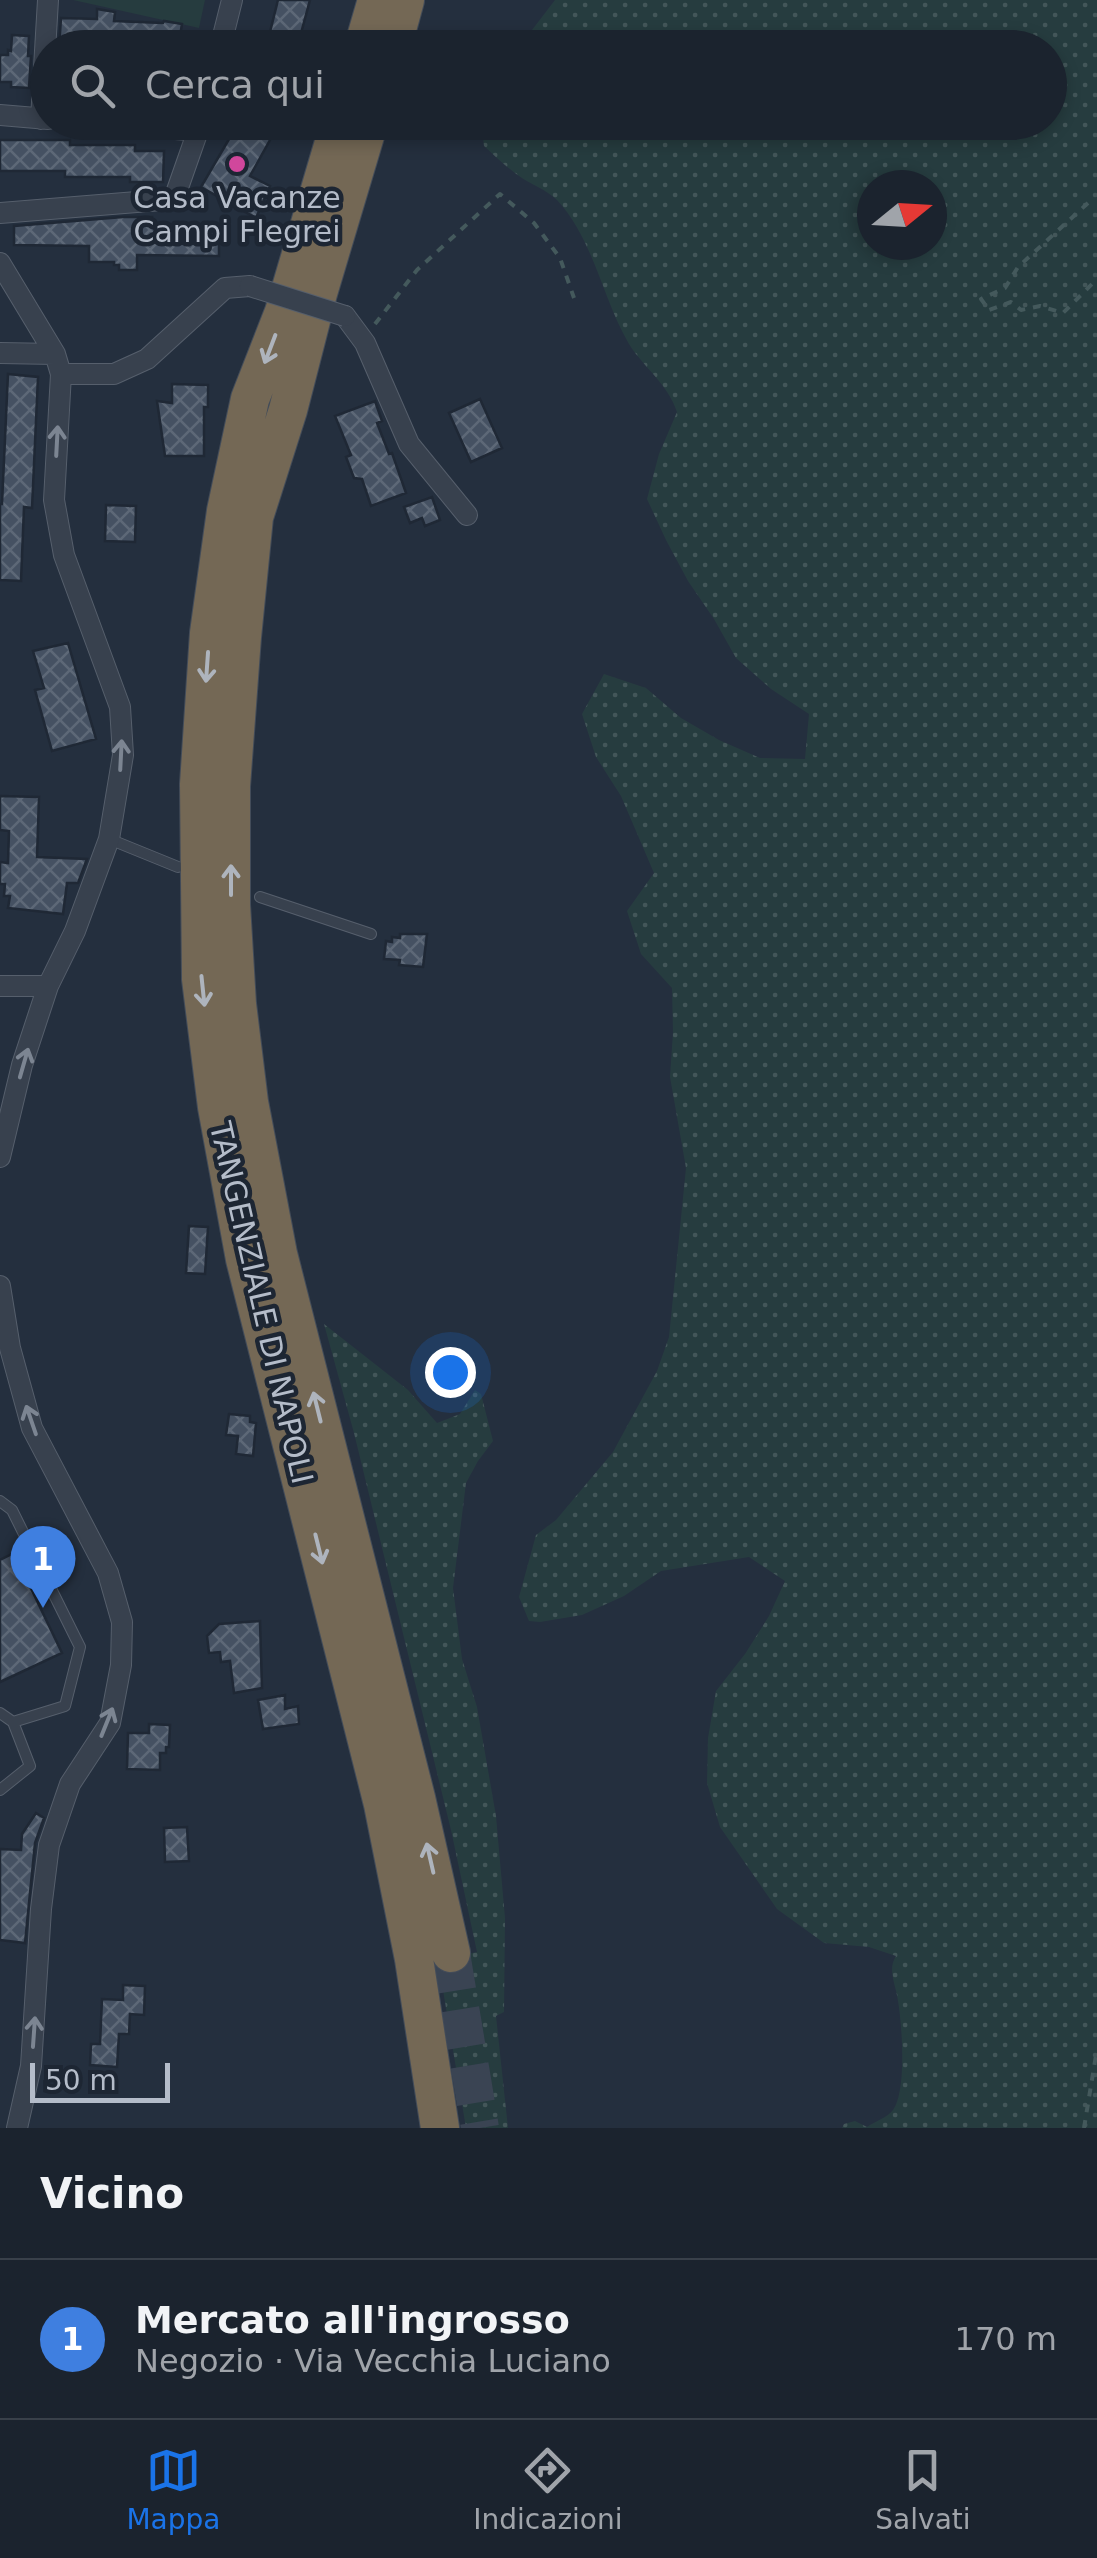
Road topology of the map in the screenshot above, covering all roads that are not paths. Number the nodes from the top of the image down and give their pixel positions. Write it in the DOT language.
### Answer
graph roads {
  1 [pos="48,0"];
  2 [pos="232,0"];
  3 [pos="377,0"];
  4 [pos="406,0"];
  5 [pos="47,30"];
  6 [pos="224,30"];
  7 [pos="368,30"];
  8 [pos="397,30"];
  9 [pos="0,115"];
  10 [pos="30,118"];
  11 [pos="195,140"];
  12 [pos="335,140"];
  13 [pos="364,140"];
  14 [pos="0,213"];
  15 [pos="0,264"];
  16 [pos="0,353"];
  17 [pos="58,364"];
  18 [pos="466,515"];
  19 [pos="109,839"];
  20 [pos="178,867"];
  21 [pos="260,898"];
  22 [pos="371,934"];
  23 [pos="0,986"];
  24 [pos="48,986"];
  25 [pos="0,1157"];
  26 [pos="0,1286"];
  27 [pos="0,1501"];
  28 [pos="0,1712"];
  29 [pos="14,1722"];
  30 [pos="0,1790"];
  31 [pos="451,1953"];
  32 [pos="16,2128"];
  33 [pos="440,2128"];
  1 -- 5 [label="street"];
  2 -- 6 [label="street"];
  3 -- 7 [label="highway"];
  4 -- 8 [label="highway"];
  9 -- 10 [label="street"];
  11 -- 14 [label="street"];
  12 -- 33 [label="highway, TANGENZIALE DI NAPOLI, one-way"];
  31 -- 13 [label="highway, TANGENZIALE DI NAPOLI, one-way"];
  15 -- 17 [label="street"];
  16 -- 17 [label="street"];
  17 -- 18 [label="street, bridge"];
  19 -- 17 [label="street, one-way"];
  19 -- 20 [label="lane"];
  19 -- 24 [label="street"];
  21 -- 22 [label="lane"];
  23 -- 24 [label="street"];
  25 -- 24 [label="street, one-way"];
  32 -- 26 [label="street, one-way"];
  27 -- 29 [label="lane"];
  28 -- 29 [label="lane"];
  29 -- 30 [label="lane"];
}
